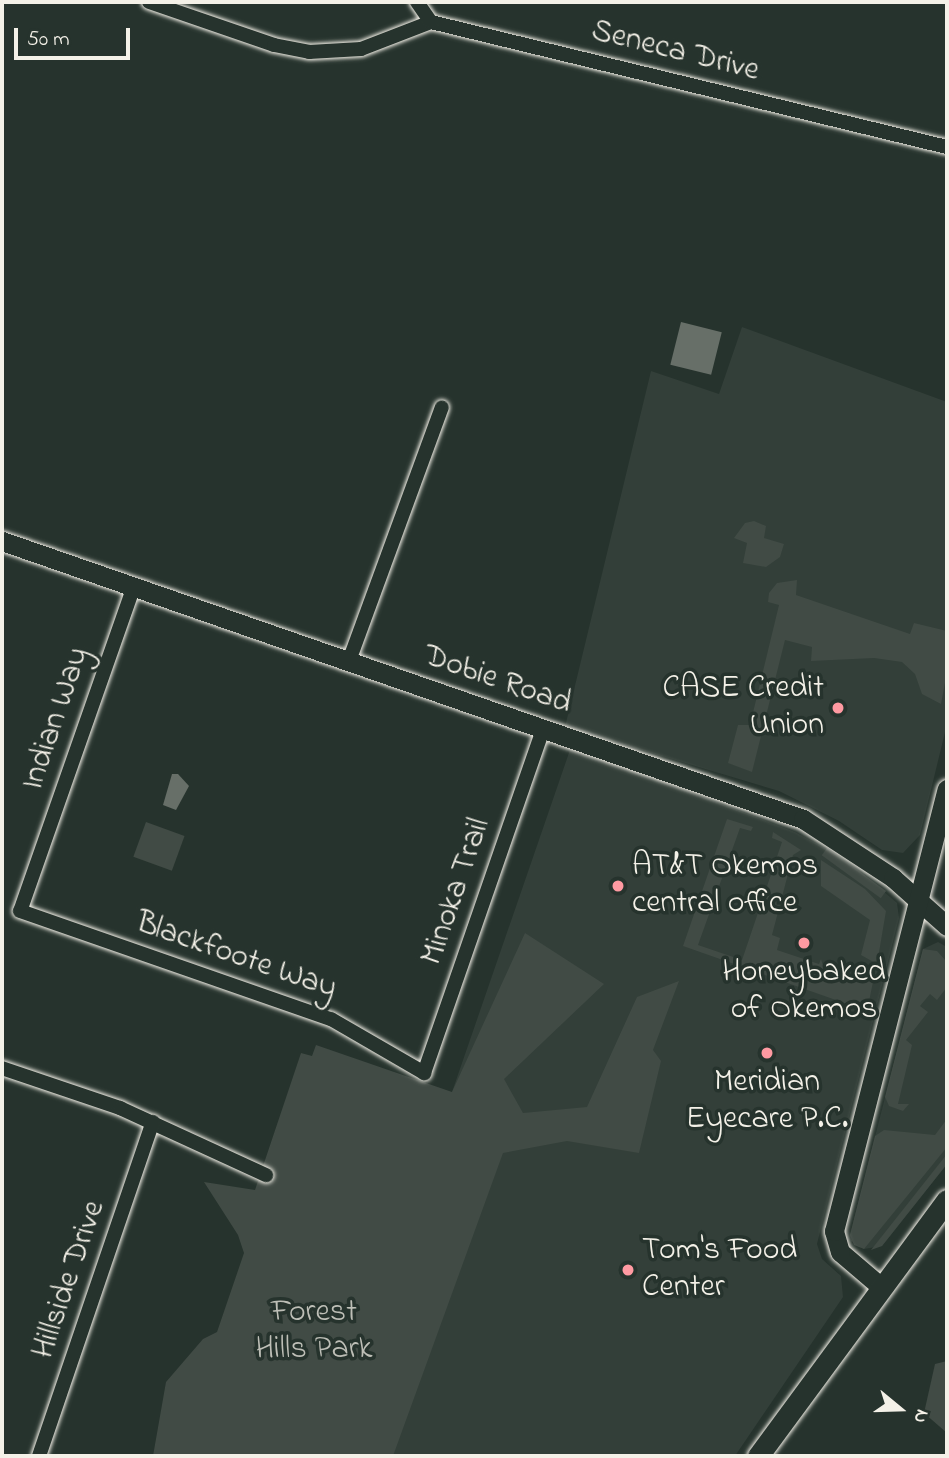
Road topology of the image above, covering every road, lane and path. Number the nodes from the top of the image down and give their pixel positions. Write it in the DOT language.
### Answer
graph roads {
  1 [pos="149,2"];
  2 [pos="417,2"];
  3 [pos="431,22"];
  4 [pos="947,147"];
  5 [pos="442,407"];
  6 [pos="2,541"];
  7 [pos="134,586"];
  8 [pos="349,661"];
  9 [pos="543,729"];
  10 [pos="947,789"];
  11 [pos="919,901"];
  12 [pos="20,911"];
  13 [pos="947,926"];
  14 [pos="2,1068"];
  15 [pos="424,1073"];
  16 [pos="153,1122"];
  17 [pos="266,1175"];
  18 [pos="947,1200"];
  19 [pos="880,1286"];
  20 [pos="39,1456"];
  21 [pos="758,1456"];
  1 -- 3 [label="street"];
  2 -- 3 [label="street"];
  3 -- 4 [label="street, Seneca Drive"];
  5 -- 8 [label="street"];
  6 -- 7 [label="street, Dobie Road"];
  7 -- 8 [label="street, Dobie Road"];
  7 -- 12 [label="street, Indian Way"];
  8 -- 9 [label="street, Dobie Road"];
  9 -- 11 [label="street, Dobie Road"];
  9 -- 15 [label="street, Minoka Trail"];
  10 -- 11 [label="street"];
  11 -- 13 [label="street, Dobie Road"];
  11 -- 19 [label="street"];
  12 -- 15 [label="street, Blackfoote Way"];
  14 -- 16 [label="street"];
  16 -- 17 [label="street"];
  16 -- 20 [label="street, Hillside Drive"];
  18 -- 19 [label="main road"];
  19 -- 21 [label="main road"];
}
